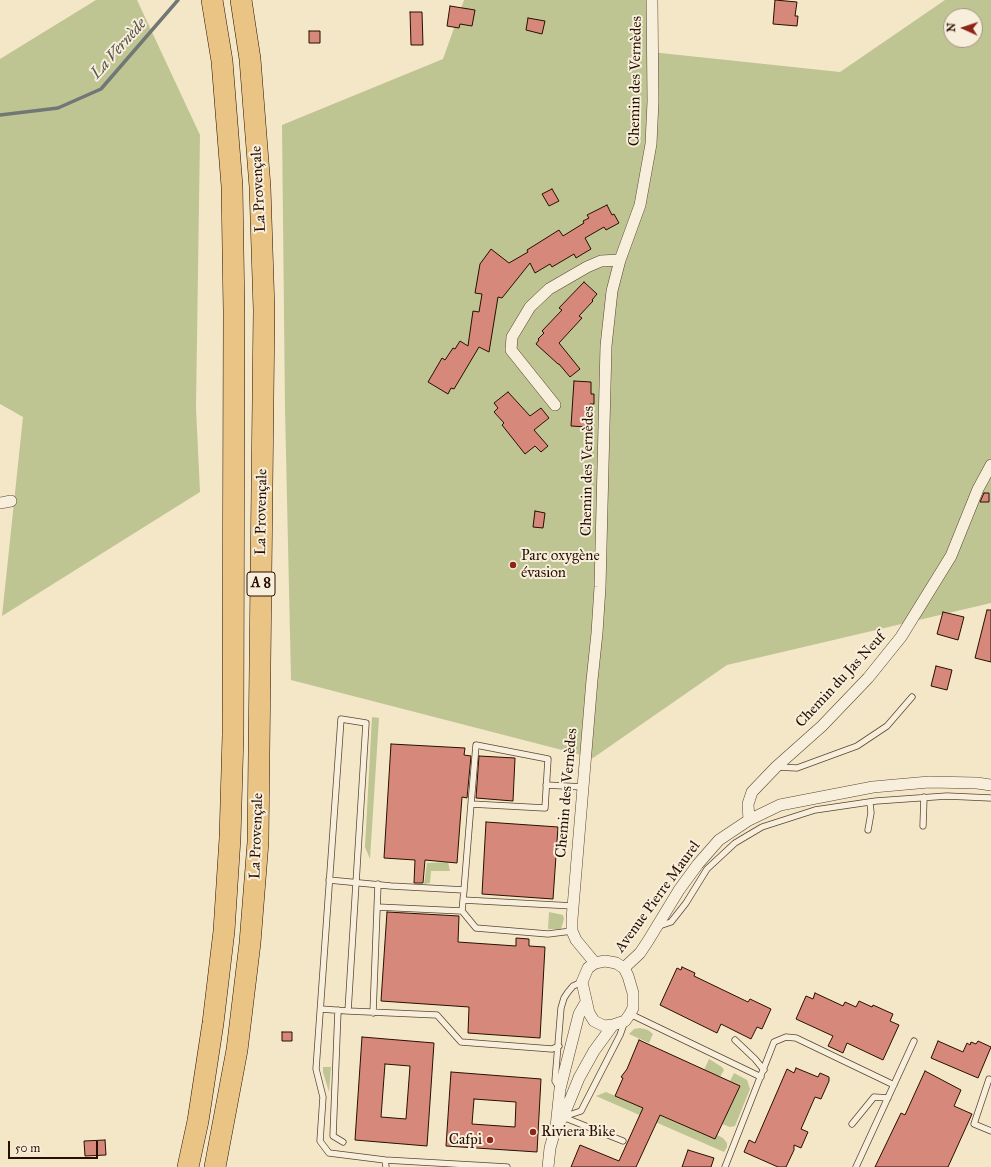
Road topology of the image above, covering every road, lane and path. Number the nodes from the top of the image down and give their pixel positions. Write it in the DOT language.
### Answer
graph roads {
  1 [pos="212,0"];
  2 [pos="241,0"];
  3 [pos="652,0"];
  4 [pos="620,260"];
  5 [pos="555,405"];
  6 [pos="991,465"];
  7 [pos="11,501"];
  8 [pos="0,503"];
  9 [pos="912,697"];
  10 [pos="776,767"];
  11 [pos="546,785"];
  12 [pos="991,785"];
  13 [pos="583,787"];
  14 [pos="924,797"];
  15 [pos="991,798"];
  16 [pos="870,802"];
  17 [pos="471,804"];
  18 [pos="749,820"];
  19 [pos="923,826"];
  20 [pos="868,830"];
  21 [pos="329,880"];
  22 [pos="356,882"];
  23 [pos="378,884"];
  24 [pos="464,890"];
  25 [pos="463,900"];
  26 [pos="573,906"];
  27 [pos="377,907"];
  28 [pos="462,911"];
  29 [pos="657,927"];
  30 [pos="572,931"];
  31 [pos="595,963"];
  32 [pos="624,968"];
  33 [pos="582,982"];
  34 [pos="586,1002"];
  35 [pos="321,1009"];
  36 [pos="338,1010"];
  37 [pos="348,1011"];
  38 [pos="373,1013"];
  39 [pos="627,1018"];
  40 [pos="612,1025"];
  41 [pos="735,1040"];
  42 [pos="914,1041"];
  43 [pos="559,1046"];
  44 [pos="764,1070"];
  45 [pos="761,1077"];
  46 [pos="989,1079"];
  47 [pos="894,1085"];
  48 [pos="560,1089"];
  49 [pos="888,1098"];
  50 [pos="562,1117"];
  51 [pos="852,1124"];
  52 [pos="556,1127"];
  53 [pos="991,1131"];
  54 [pos="623,1141"];
  55 [pos="343,1142"];
  56 [pos="385,1160"];
  57 [pos="482,1166"];
  58 [pos="188,1167"];
  59 [pos="216,1167"];
  60 [pos="386,1167"];
  61 [pos="507,1167"];
  62 [pos="548,1167"];
  63 [pos="725,1167"];
  64 [pos="856,1167"];
  1 -- 58 [label="highway, La Provençale / A 8"];
  2 -- 59 [label="highway, La Provençale / A 8"];
  3 -- 4 [label="street, Chemin des Vernèdes"];
  4 -- 5 [label="street"];
  4 -- 13 [label="street, Chemin des Vernèdes"];
  6 -- 10 [label="street, Chemin du Jas Neuf"];
  7 -- 8 [label="street"];
  9 -- 10 [label="lane"];
  10 -- 18 [label="street, Chemin du Jas Neuf"];
  11 -- 13 [label="lane"];
  11 -- 17 [label="lane"];
  11 -- 17 [label="lane"];
  12 -- 18 [label="street, Avenue Pierre Maurel"];
  13 -- 26 [label="street, Chemin des Vernèdes"];
  14 -- 15 [label="lane"];
  14 -- 16 [label="lane"];
  14 -- 19 [label="lane"];
  16 -- 20 [label="lane"];
  16 -- 29 [label="lane"];
  17 -- 24 [label="lane"];
  18 -- 29 [label="street, Avenue Pierre Maurel"];
  21 -- 22 [label="lane"];
  21 -- 22 [label="lane"];
  21 -- 35 [label="lane"];
  22 -- 23 [label="lane"];
  22 -- 37 [label="lane"];
  23 -- 24 [label="lane"];
  23 -- 27 [label="lane"];
  24 -- 25 [label="lane"];
  25 -- 26 [label="lane"];
  25 -- 28 [label="lane"];
  26 -- 30 [label="street, Chemin des Vernèdes"];
  27 -- 28 [label="lane"];
  27 -- 38 [label="lane"];
  28 -- 30 [label="lane"];
  29 -- 32 [label="street, Avenue Pierre Maurel"];
  30 -- 31 [label="street"];
  31 -- 32 [label="street"];
  31 -- 33 [label="street"];
  32 -- 39 [label="street"];
  33 -- 34 [label="street"];
  33 -- 43 [label="lane"];
  34 -- 40 [label="street"];
  34 -- 48 [label="street"];
  35 -- 36 [label="lane"];
  35 -- 56 [label="lane"];
  36 -- 37 [label="lane"];
  36 -- 55 [label="lane"];
  37 -- 38 [label="lane"];
  38 -- 43 [label="lane"];
  39 -- 40 [label="street"];
  39 -- 45 [label="lane"];
  39 -- 50 [label="lane"];
  40 -- 50 [label="street"];
  41 -- 44 [label="lane"];
  42 -- 47 [label="lane"];
  43 -- 48 [label="lane"];
  44 -- 45 [label="lane"];
  44 -- 47 [label="lane"];
  45 -- 63 [label="lane"];
  46 -- 53 [label="lane"];
  47 -- 49 [label="lane"];
  48 -- 52 [label="street"];
  49 -- 51 [label="lane"];
  49 -- 64 [label="lane"];
  50 -- 52 [label="street"];
  50 -- 54 [label="lane"];
  52 -- 62 [label="street"];
  56 -- 57 [label="lane"];
  56 -- 60 [label="lane"];
  57 -- 61 [label="lane"];
}
